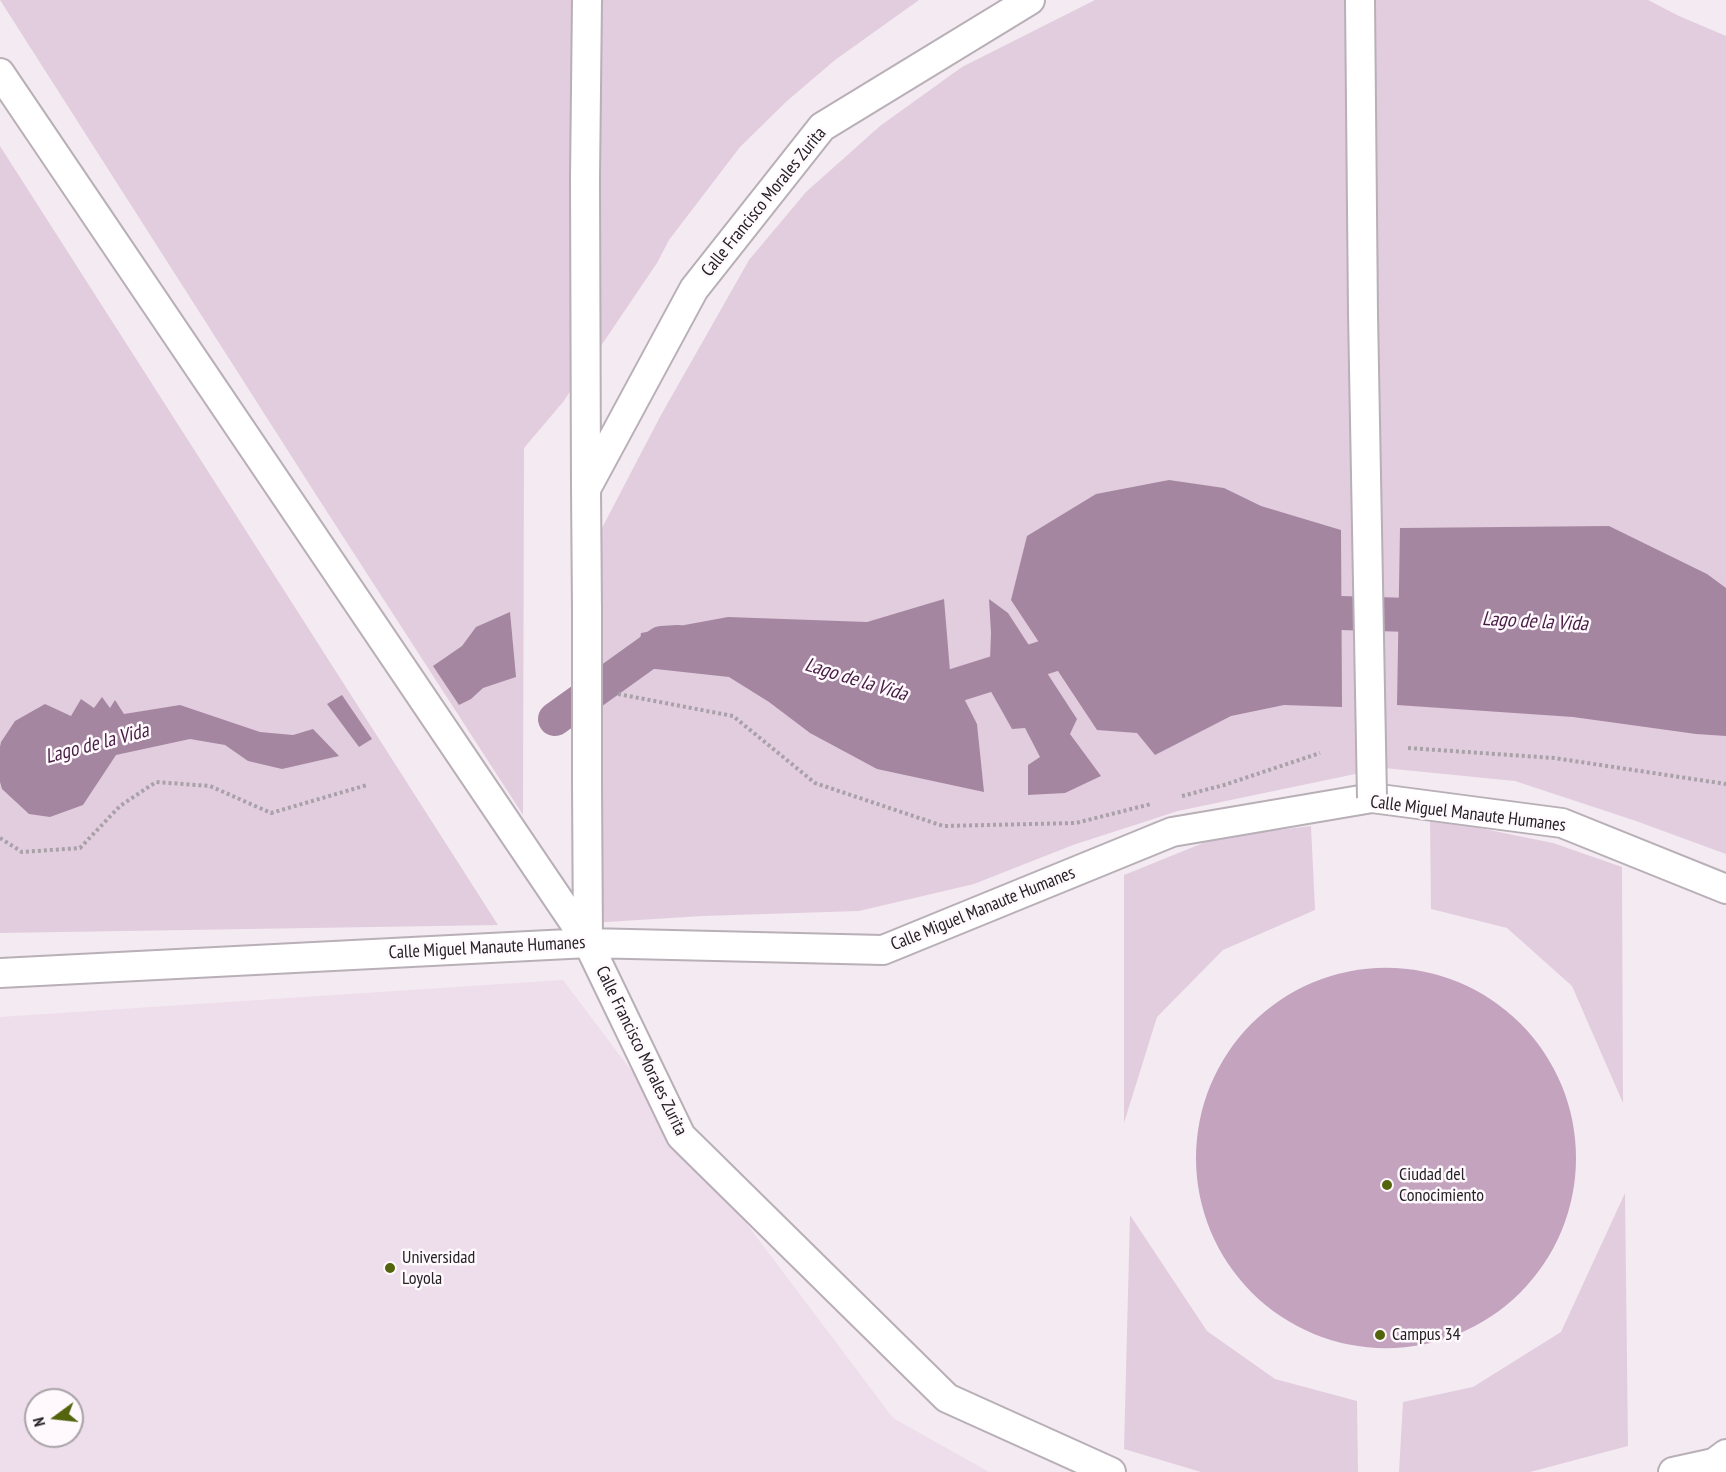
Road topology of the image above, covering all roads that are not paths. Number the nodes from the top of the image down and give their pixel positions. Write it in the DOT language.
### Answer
graph roads {
  1 [pos="587,0"];
  2 [pos="1030,0"];
  3 [pos="1360,0"];
  4 [pos="0,73"];
  5 [pos="586,489"];
  6 [pos="1372,798"];
  7 [pos="1726,889"];
  8 [pos="588,943"];
  9 [pos="0,973"];
  10 [pos="1726,1454"];
  11 [pos="1111,1472"];
  12 [pos="1673,1472"];
  1 -- 5 [label="street, Calle Francisco Morales Zurita"];
  2 -- 5 [label="street, Calle Francisco Morales Zurita"];
  3 -- 6 [label="street, bridge"];
  4 -- 8 [label="street"];
  5 -- 8 [label="street, Calle Francisco Morales Zurita, bridge"];
  6 -- 7 [label="street, Calle Miguel Manaute Humanes"];
  6 -- 8 [label="street, Calle Miguel Manaute Humanes"];
  8 -- 9 [label="street, Calle Miguel Manaute Humanes"];
  8 -- 11 [label="street, Calle Francisco Morales Zurita"];
  10 -- 12 [label="street"];
}
